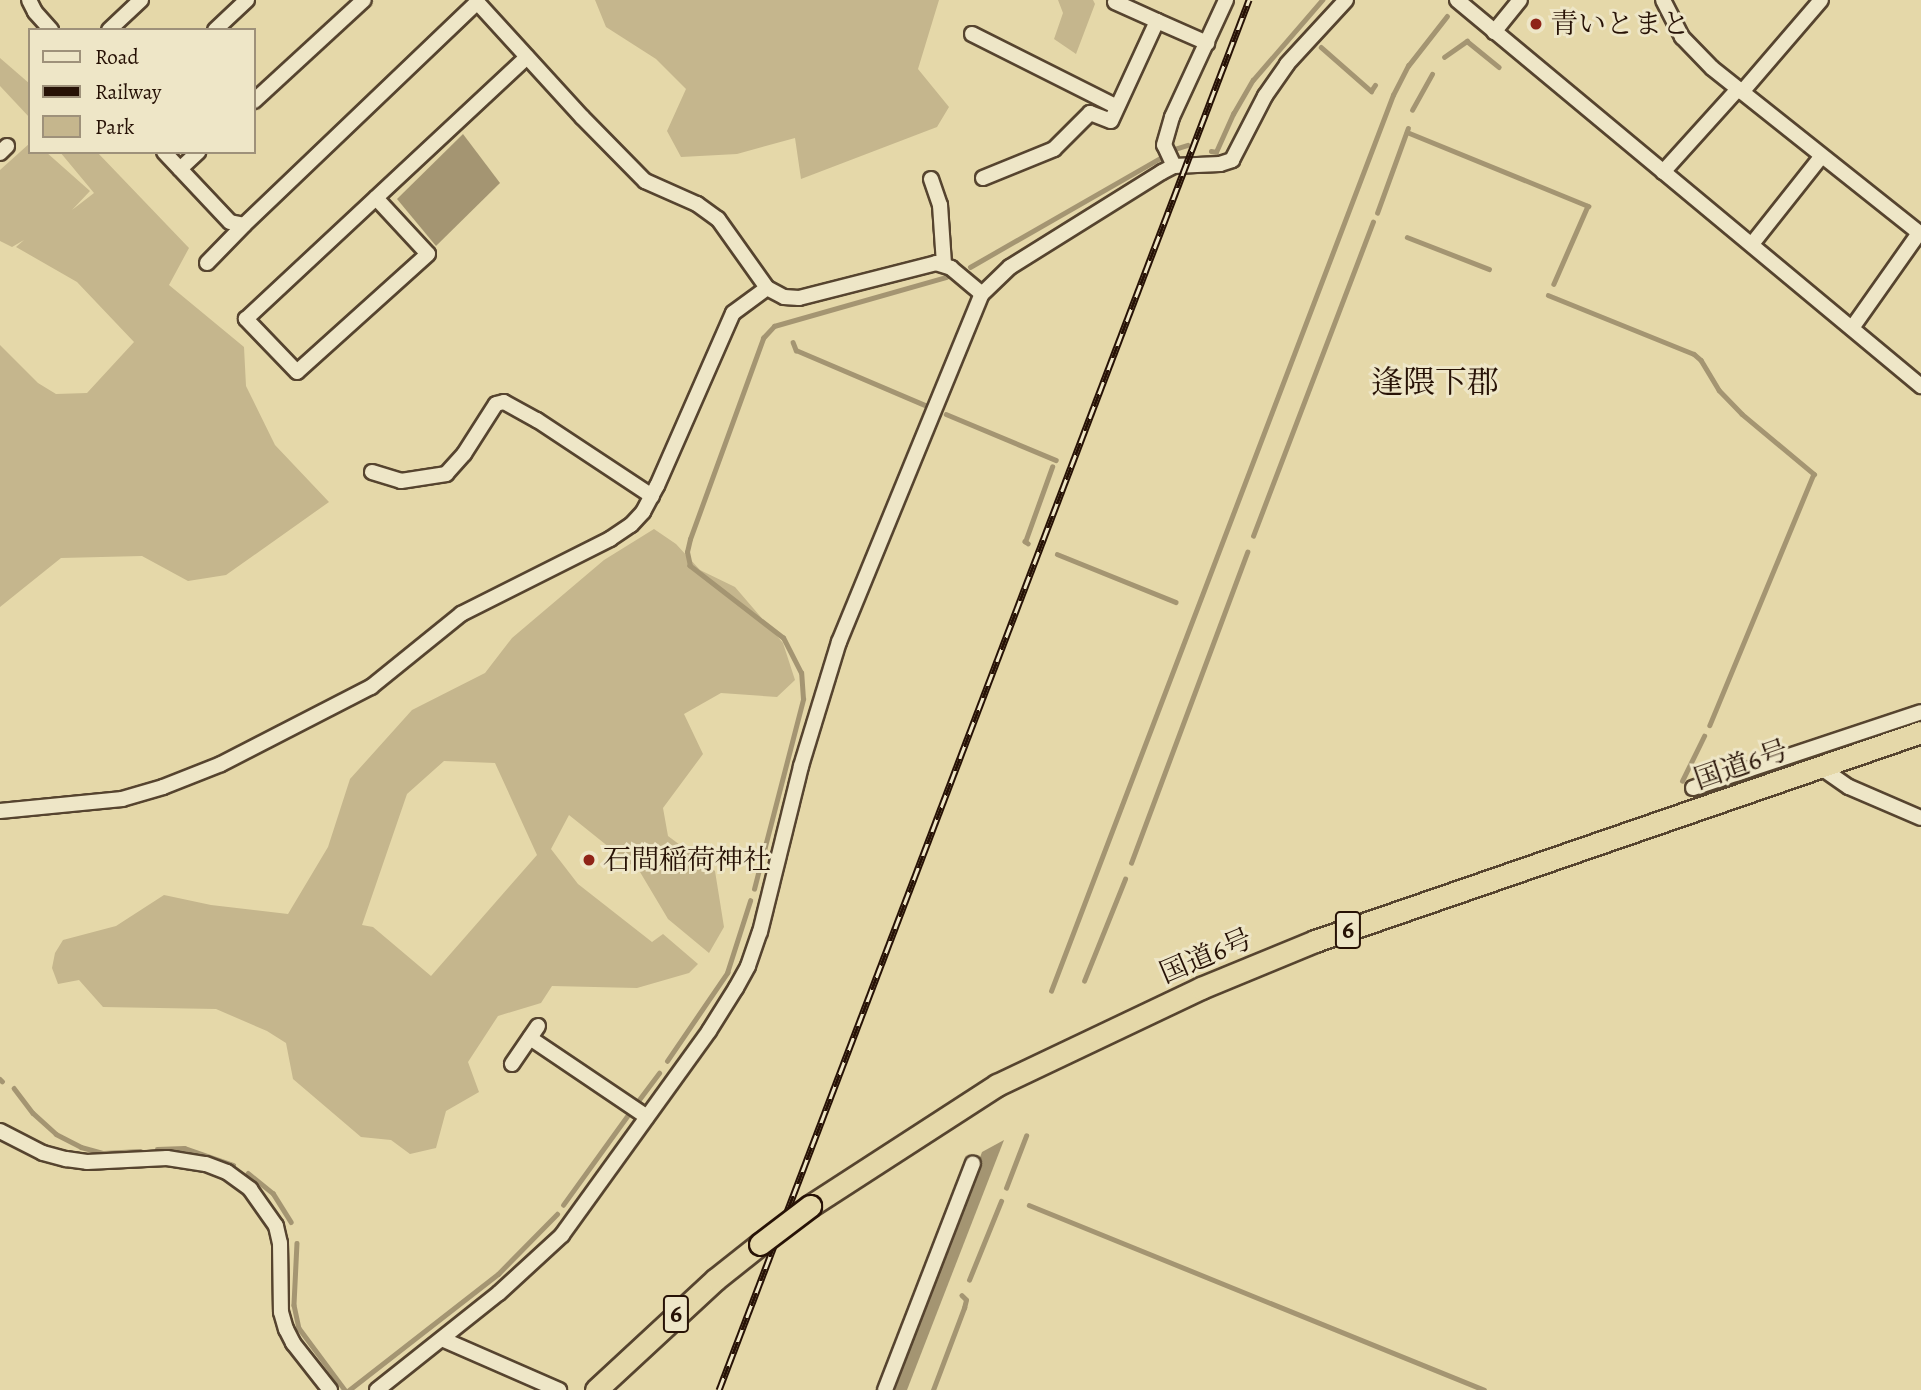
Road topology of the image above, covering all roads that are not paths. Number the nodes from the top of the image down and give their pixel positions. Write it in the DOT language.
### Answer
graph roads {
  1 [pos="29,0"];
  2 [pos="141,0"];
  3 [pos="247,0"];
  4 [pos="364,0"];
  5 [pos="1226,0"];
  6 [pos="1346,0"];
  7 [pos="1457,0"];
  8 [pos="1520,0"];
  9 [pos="1663,0"];
  10 [pos="1821,0"];
  11 [pos="1115,2"];
  12 [pos="1157,21"];
  13 [pos="49,28"];
  14 [pos="111,28"];
  15 [pos="217,28"];
  16 [pos="1494,32"];
  17 [pos="972,34"];
  18 [pos="1207,43"];
  19 [pos="527,57"];
  20 [pos="1740,91"];
  21 [pos="256,99"];
  22 [pos="1117,107"];
  23 [pos="166,154"];
  24 [pos="196,154"];
  25 [pos="1821,157"];
  26 [pos="1174,166"];
  27 [pos="180,169"];
  28 [pos="1663,172"];
  29 [pos="984,178"];
  30 [pos="931,179"];
  31 [pos="376,198"];
  32 [pos="244,225"];
  33 [pos="1920,233"];
  34 [pos="1752,244"];
  35 [pos="207,262"];
  36 [pos="944,264"];
  37 [pos="767,288"];
  38 [pos="982,294"];
  39 [pos="1852,328"];
  40 [pos="1921,386"];
  41 [pos="372,472"];
  42 [pos="652,496"];
  43 [pos="1921,712"];
  44 [pos="1921,732"];
  45 [pos="1820,767"];
  46 [pos="1693,788"];
  47 [pos="0,811"];
  48 [pos="1921,818"];
  49 [pos="512,1064"];
  50 [pos="647,1117"];
  51 [pos="0,1130"];
  52 [pos="973,1163"];
  53 [pos="442,1339"];
  54 [pos="330,1390"];
  55 [pos="377,1390"];
  56 [pos="559,1390"];
  57 [pos="596,1390"];
  58 [pos="885,1390"];
  1 -- 13 [label="street"];
  2 -- 14 [label="street"];
  3 -- 15 [label="street"];
  4 -- 21 [label="street"];
  5 -- 18 [label="street"];
  6 -- 26 [label="street"];
  7 -- 16 [label="street"];
  8 -- 16 [label="street"];
  9 -- 20 [label="street"];
  10 -- 20 [label="street"];
  11 -- 12 [label="street"];
  12 -- 18 [label="street"];
  12 -- 22 [label="street"];
  16 -- 28 [label="street"];
  17 -- 22 [label="street"];
  18 -- 26 [label="street"];
  19 -- 31 [label="street"];
  19 -- 32 [label="street"];
  19 -- 37 [label="street"];
  20 -- 25 [label="street"];
  20 -- 28 [label="street"];
  22 -- 29 [label="street"];
  23 -- 27 [label="street"];
  24 -- 27 [label="street"];
  25 -- 33 [label="street"];
  25 -- 34 [label="street"];
  26 -- 38 [label="street"];
  27 -- 32 [label="street"];
  28 -- 34 [label="street"];
  30 -- 36 [label="street"];
  31 -- 31 [label="street"];
  32 -- 35 [label="street"];
  33 -- 39 [label="street"];
  34 -- 39 [label="street"];
  36 -- 37 [label="street"];
  36 -- 38 [label="street"];
  37 -- 42 [label="street"];
  38 -- 50 [label="street"];
  39 -- 40 [label="street"];
  41 -- 42 [label="street"];
  42 -- 47 [label="street"];
  43 -- 46 [label="street"];
  44 -- 45 [label="highway, 国道6号 / 6"];
  45 -- 48 [label="street"];
  45 -- 57 [label="highway, 国道6号 / 6, bridge"];
  49 -- 50 [label="street"];
  50 -- 53 [label="street"];
  51 -- 54 [label="street"];
  52 -- 58 [label="street"];
  53 -- 55 [label="street"];
  53 -- 56 [label="street"];
}
